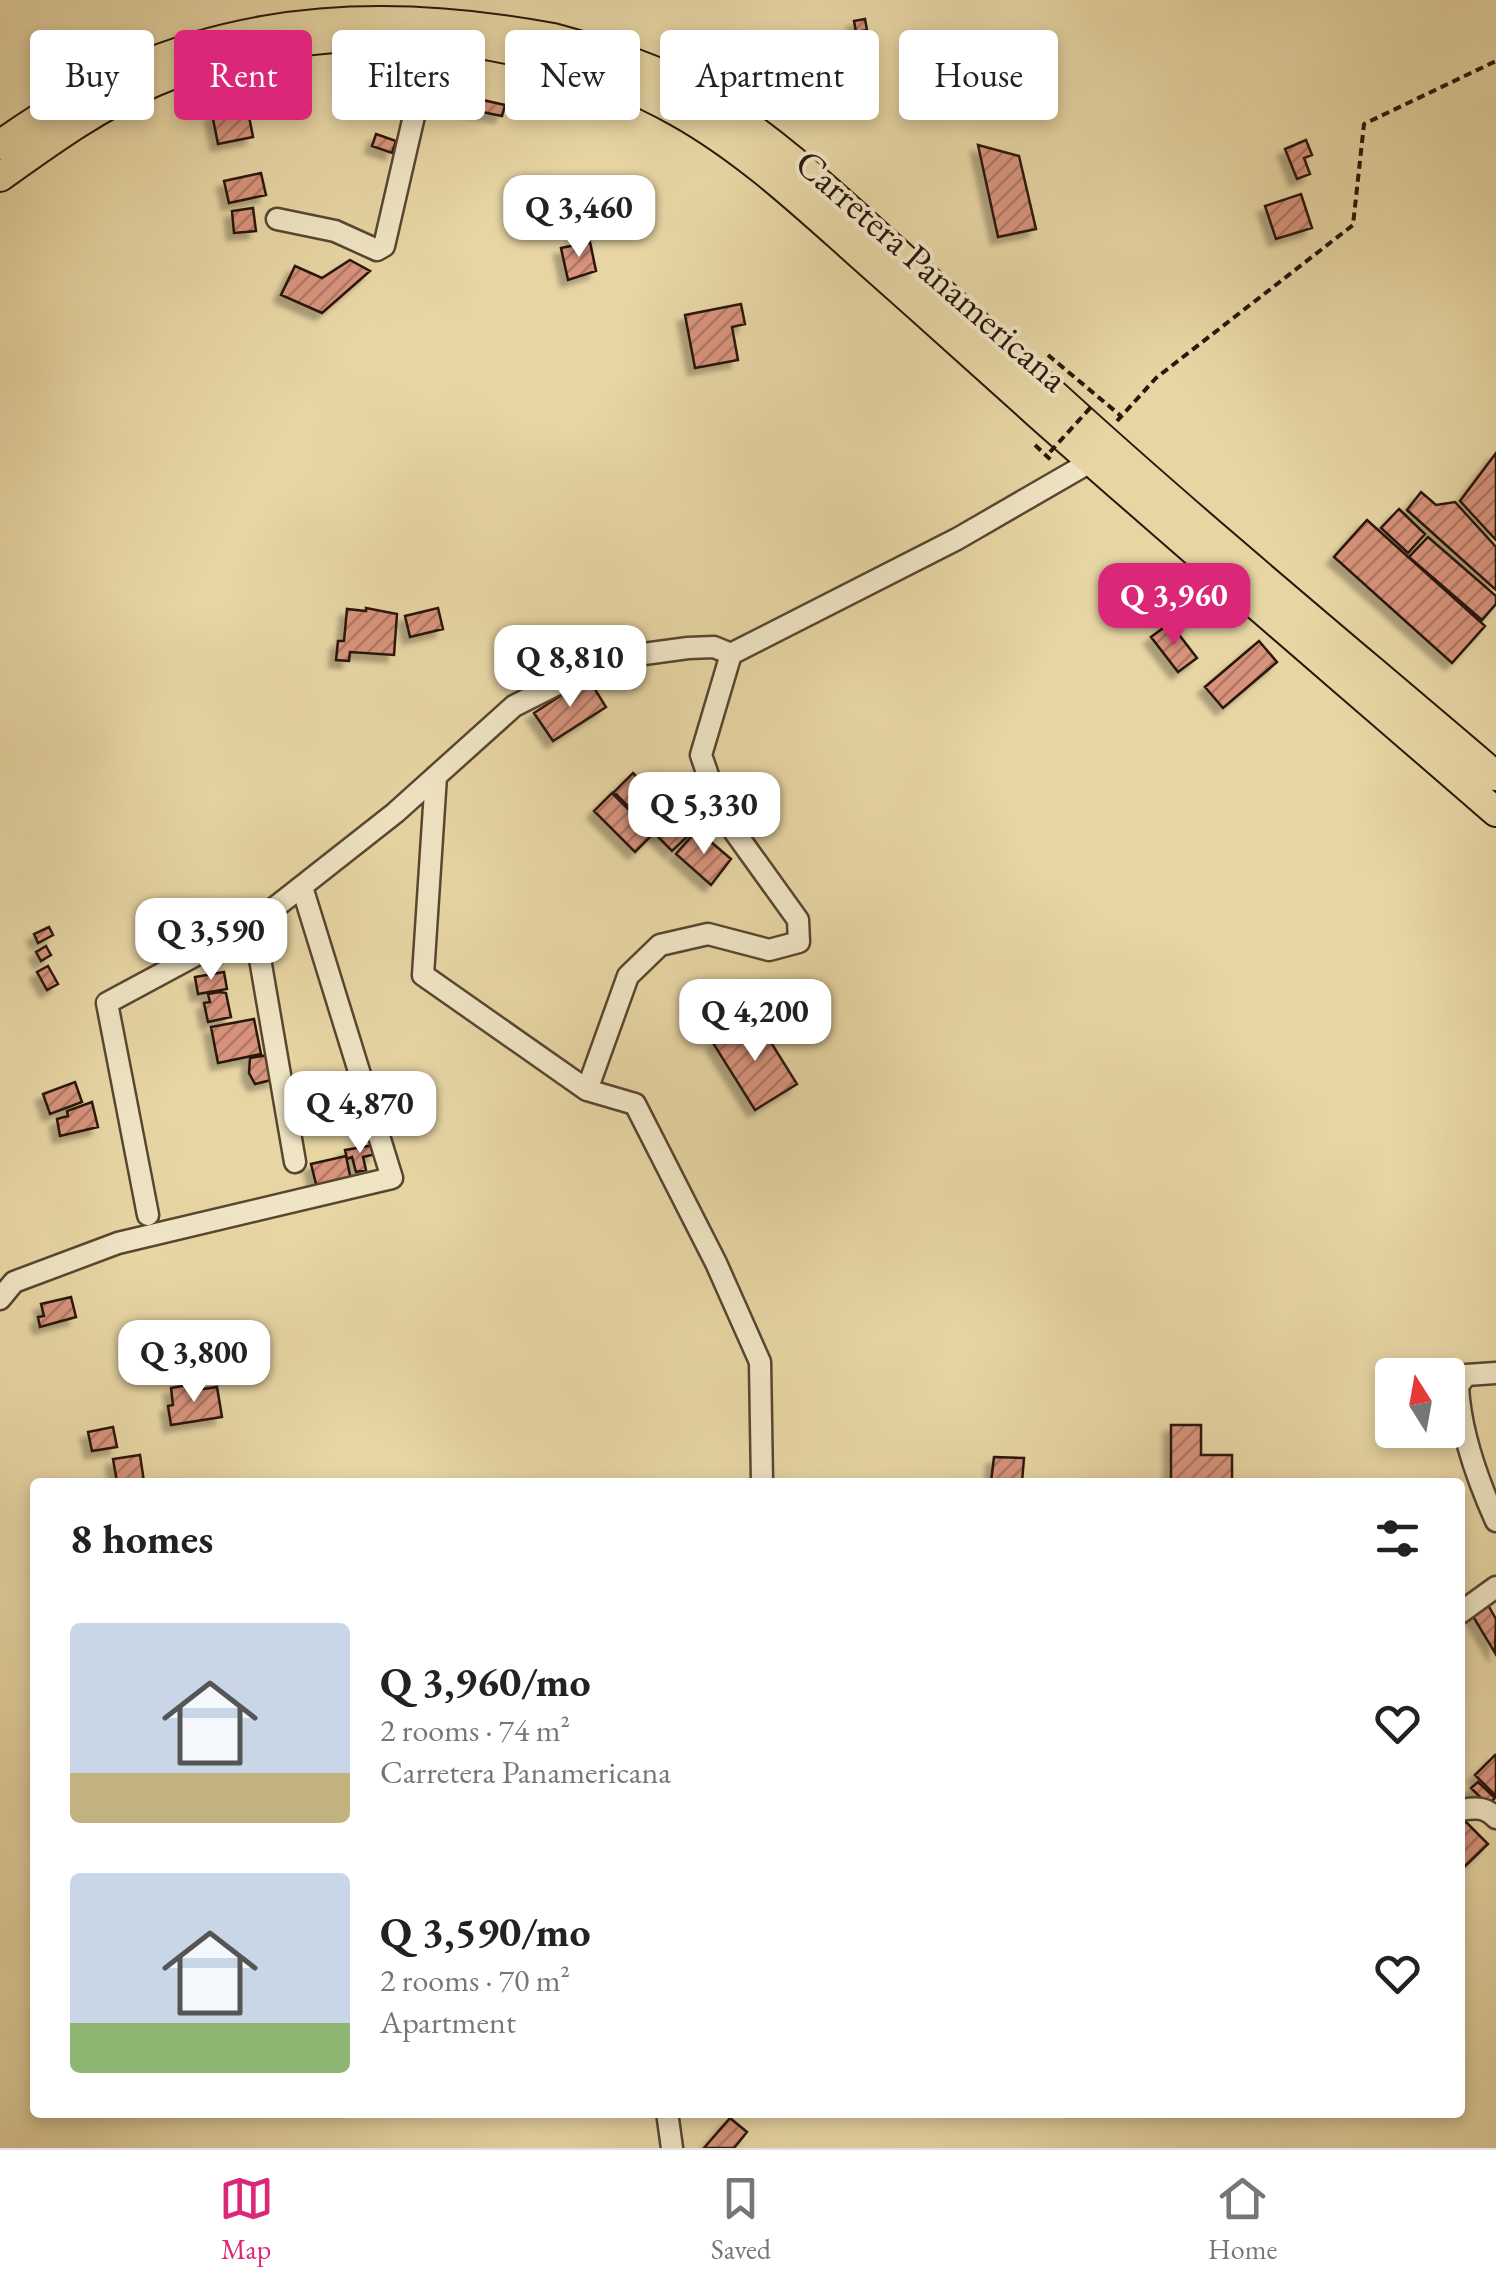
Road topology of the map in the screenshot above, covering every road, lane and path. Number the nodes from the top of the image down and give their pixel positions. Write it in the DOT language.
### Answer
graph roads {
  1 [pos="332,39"];
  2 [pos="485,47"];
  3 [pos="1496,62"];
  4 [pos="413,120"];
  5 [pos="0,145"];
  6 [pos="0,177"];
  7 [pos="277,218"];
  8 [pos="1100,398"];
  9 [pos="1091,407"];
  10 [pos="1122,416"];
  11 [pos="1097,450"];
  12 [pos="1050,452"];
  13 [pos="730,654"];
  14 [pos="436,776"];
  15 [pos="1496,776"];
  16 [pos="1496,812"];
  17 [pos="302,887"];
  18 [pos="254,924"];
  19 [pos="587,1090"];
  20 [pos="295,1162"];
  21 [pos="148,1214"];
  22 [pos="0,1299"];
  23 [pos="1496,1372"];
  24 [pos="762,1478"];
  25 [pos="1496,1521"];
  26 [pos="1496,1587"];
  27 [pos="1465,1609"];
  28 [pos="1465,1809"];
  29 [pos="1496,1818"];
  30 [pos="668,2118"];
  31 [pos="672,2148"];
  1 -- 6 [label="highway, Carretera Panamericana"];
  2 -- 11 [label="highway, Carretera Panamericana"];
  3 -- 10 [label="path"];
  4 -- 7 [label="street"];
  5 -- 11 [label="highway, Carretera Panamericana"];
  8 -- 10 [label="path"];
  9 -- 12 [label="path, bridge"];
  10 -- 11 [label="path"];
  11 -- 13 [label="street"];
  11 -- 15 [label="highway, Carretera Panamericana"];
  11 -- 16 [label="highway, Carretera Panamericana"];
  13 -- 14 [label="street"];
  13 -- 19 [label="street"];
  14 -- 17 [label="street"];
  14 -- 19 [label="street"];
  17 -- 18 [label="street"];
  17 -- 22 [label="street"];
  18 -- 20 [label="street"];
  18 -- 21 [label="street"];
  19 -- 24 [label="street"];
  23 -- 25 [label="street"];
  26 -- 27 [label="street"];
  28 -- 29 [label="street"];
  30 -- 31 [label="street"];
}
